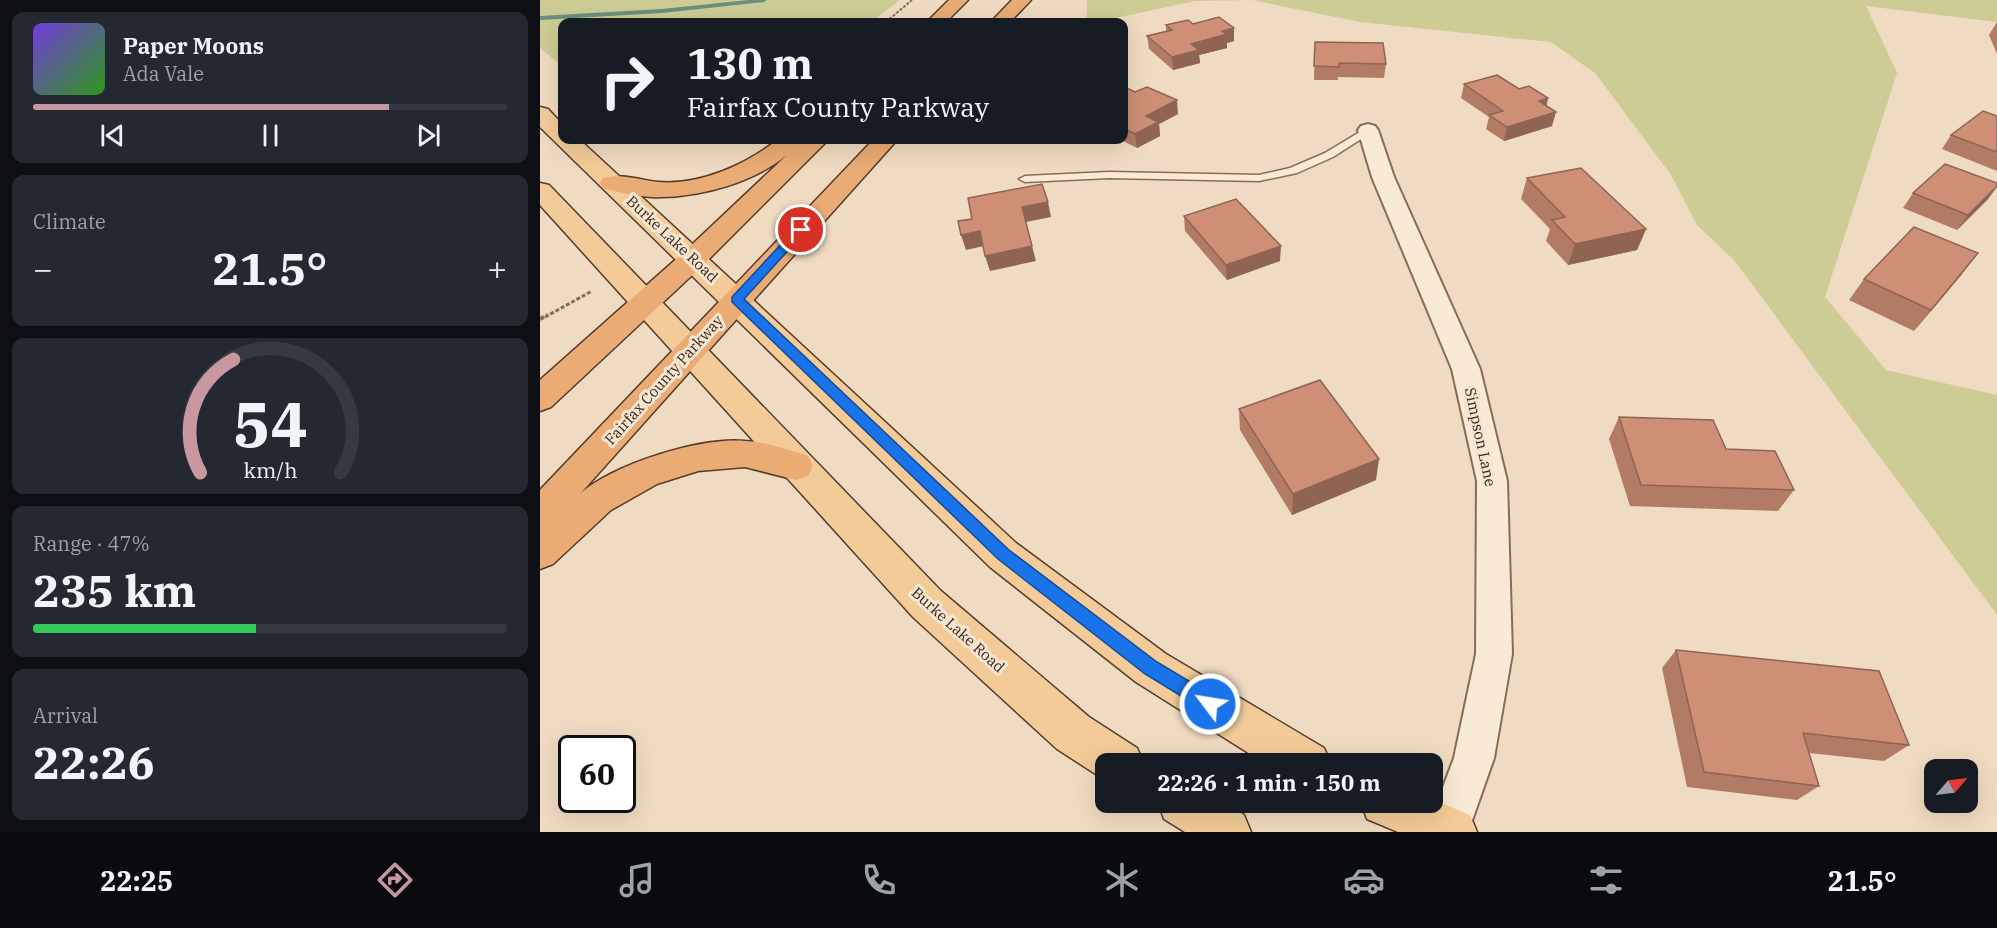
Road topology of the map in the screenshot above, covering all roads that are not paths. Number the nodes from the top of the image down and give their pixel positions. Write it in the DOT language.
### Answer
graph roads {
  1 [pos="959,0"];
  2 [pos="1022,0"];
  3 [pos="940,18"];
  4 [pos="1004,18"];
  5 [pos="540,114"];
  6 [pos="1368,130"];
  7 [pos="558,131"];
  8 [pos="571,144"];
  9 [pos="786,144"];
  10 [pos="812,144"];
  11 [pos="881,144"];
  12 [pos="1025,179"];
  13 [pos="612,183"];
  14 [pos="540,190"];
  15 [pos="693,259"];
  16 [pos="737,300"];
  17 [pos="645,303"];
  18 [pos="690,351"];
  19 [pos="540,399"];
  20 [pos="796,466"];
  21 [pos="540,514"];
  22 [pos="540,552"];
  23 [pos="1103,753"];
  24 [pos="1290,753"];
  25 [pos="1198,813"];
  26 [pos="1409,813"];
  27 [pos="1451,831"];
  28 [pos="1227,832"];
  1 -- 3 [label="highway"];
  2 -- 4 [label="highway"];
  5 -- 7 [label="main road"];
  6 -- 12 [label="lane"];
  6 -- 27 [label="street, Simpson Lane"];
  8 -- 13 [label="main road, Burke Lake Road"];
  9 -- 13 [label="highway"];
  10 -- 15 [label="highway"];
  11 -- 16 [label="highway, Fairfax County Parkway"];
  13 -- 15 [label="main road, Burke Lake Road"];
  14 -- 17 [label="main road, Burke Lake Road"];
  15 -- 16 [label="main road, Burke Lake Road"];
  15 -- 17 [label="highway"];
  16 -- 18 [label="highway, Fairfax County Parkway"];
  16 -- 24 [label="main road, Burke Lake Road"];
  17 -- 18 [label="main road, Burke Lake Road"];
  17 -- 19 [label="highway"];
  18 -- 20 [label="main road, Burke Lake Road"];
  18 -- 21 [label="highway, Fairfax County Parkway"];
  20 -- 22 [label="highway"];
  20 -- 23 [label="main road, Burke Lake Road"];
  25 -- 28 [label="main road"];
  26 -- 27 [label="main road"];
}
